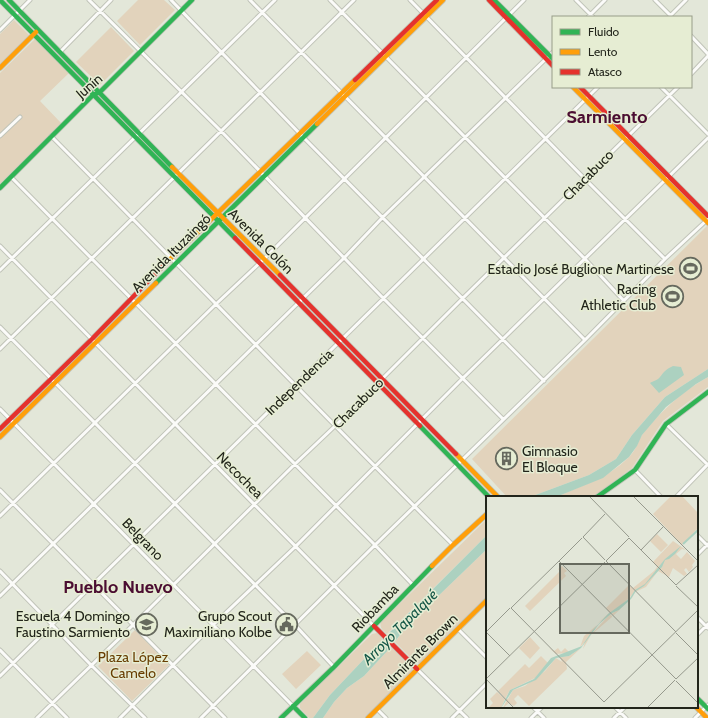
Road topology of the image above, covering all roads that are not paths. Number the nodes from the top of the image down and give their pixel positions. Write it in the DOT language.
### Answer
graph roads {
  1 [pos="0,0"];
  2 [pos="9,0"];
  3 [pos="30,0"];
  4 [pos="89,0"];
  5 [pos="111,0"];
  6 [pos="171,0"];
  7 [pos="192,0"];
  8 [pos="250,0"];
  9 [pos="275,0"];
  10 [pos="330,0"];
  11 [pos="354,0"];
  12 [pos="410,0"];
  13 [pos="437,0"];
  14 [pos="443,0"];
  15 [pos="489,0"];
  16 [pos="494,0"];
  17 [pos="524,0"];
  18 [pos="576,0"];
  19 [pos="605,0"];
  20 [pos="655,0"];
  21 [pos="686,0"];
  22 [pos="20,10"];
  23 [pos="100,11"];
  24 [pos="181,11"];
  25 [pos="262,12"];
  26 [pos="342,12"];
  27 [pos="15,15"];
  28 [pos="425,15"];
  29 [pos="508,16"];
  30 [pos="591,16"];
  31 [pos="671,16"];
  32 [pos="0,30"];
  33 [pos="38,30"];
  34 [pos="34,34"];
  35 [pos="692,37"];
  36 [pos="60,52"];
  37 [pos="140,52"];
  38 [pos="221,52"];
  39 [pos="301,52"];
  40 [pos="384,55"];
  41 [pos="708,55"];
  42 [pos="56,56"];
  43 [pos="550,56"];
  44 [pos="466,58"];
  45 [pos="0,68"];
  46 [pos="692,73"];
  47 [pos="574,88"];
  48 [pos="581,88"];
  49 [pos="597,88"];
  50 [pos="662,88"];
  51 [pos="677,88"];
  52 [pos="100,92"];
  53 [pos="181,92"];
  54 [pos="260,92"];
  55 [pos="93,95"];
  56 [pos="343,95"];
  57 [pos="669,95"];
  58 [pos="505,97"];
  59 [pos="426,98"];
  60 [pos="587,98"];
  61 [pos="20,116"];
  62 [pos="221,131"];
  63 [pos="139,133"];
  64 [pos="708,134"];
  65 [pos="0,136"];
  66 [pos="51,136"];
  67 [pos="302,136"];
  68 [pos="385,137"];
  69 [pos="464,137"];
  70 [pos="626,137"];
  71 [pos="135,138"];
  72 [pos="546,138"];
  73 [pos="708,138"];
  74 [pos="178,173"];
  75 [pos="262,174"];
  76 [pos="670,176"];
  77 [pos="11,177"];
  78 [pos="174,177"];
  79 [pos="93,178"];
  80 [pos="344,178"];
  81 [pos="424,178"];
  82 [pos="505,179"];
  83 [pos="585,179"];
  84 [pos="665,180"];
  85 [pos="0,188"];
  86 [pos="217,217"];
  87 [pos="304,217"];
  88 [pos="383,217"];
  89 [pos="52,218"];
  90 [pos="133,218"];
  91 [pos="222,218"];
  92 [pos="466,218"];
  93 [pos="544,219"];
  94 [pos="625,219"];
  95 [pos="707,220"];
  96 [pos="0,246"];
  97 [pos="92,258"];
  98 [pos="344,258"];
  99 [pos="504,258"];
  100 [pos="12,259"];
  101 [pos="173,259"];
  102 [pos="264,259"];
  103 [pos="424,259"];
  104 [pos="585,259"];
  105 [pos="665,259"];
  106 [pos="176,263"];
  107 [pos="259,263"];
  108 [pos="0,270"];
  109 [pos="132,298"];
  110 [pos="303,298"];
  111 [pos="383,298"];
  112 [pos="463,298"];
  113 [pos="51,299"];
  114 [pos="544,299"];
  115 [pos="624,301"];
  116 [pos="136,303"];
  117 [pos="298,303"];
  118 [pos="216,304"];
  119 [pos="0,327"];
  120 [pos="11,338"];
  121 [pos="343,338"];
  122 [pos="92,339"];
  123 [pos="423,339"];
  124 [pos="504,340"];
  125 [pos="585,340"];
  126 [pos="96,343"];
  127 [pos="176,343"];
  128 [pos="339,343"];
  129 [pos="256,344"];
  130 [pos="0,350"];
  131 [pos="51,378"];
  132 [pos="382,378"];
  133 [pos="462,379"];
  134 [pos="544,380"];
  135 [pos="55,383"];
  136 [pos="135,383"];
  137 [pos="377,383"];
  138 [pos="216,384"];
  139 [pos="296,385"];
  140 [pos="708,392"];
  141 [pos="0,409"];
  142 [pos="10,419"];
  143 [pos="503,419"];
  144 [pos="422,420"];
  145 [pos="14,423"];
  146 [pos="175,423"];
  147 [pos="95,424"];
  148 [pos="255,424"];
  149 [pos="417,424"];
  150 [pos="666,424"];
  151 [pos="335,426"];
  152 [pos="0,429"];
  153 [pos="0,437"];
  154 [pos="462,461"];
  155 [pos="135,463"];
  156 [pos="54,464"];
  157 [pos="295,464"];
  158 [pos="214,465"];
  159 [pos="457,465"];
  160 [pos="708,465"];
  161 [pos="375,466"];
  162 [pos="635,470"];
  163 [pos="0,490"];
  164 [pos="488,496"];
  165 [pos="497,496"];
  166 [pos="598,496"];
  167 [pos="660,496"];
  168 [pos="677,496"];
  169 [pos="14,503"];
  170 [pos="94,504"];
  171 [pos="174,504"];
  172 [pos="254,505"];
  173 [pos="335,506"];
  174 [pos="415,506"];
  175 [pos="486,515"];
  176 [pos="0,516"];
  177 [pos="698,536"];
  178 [pos="53,543"];
  179 [pos="133,544"];
  180 [pos="215,544"];
  181 [pos="375,545"];
  182 [pos="453,545"];
  183 [pos="708,545"];
  184 [pos="296,546"];
  185 [pos="698,554"];
  186 [pos="0,571"];
  187 [pos="12,583"];
  188 [pos="92,584"];
  189 [pos="173,585"];
  190 [pos="255,585"];
  191 [pos="413,585"];
  192 [pos="334,586"];
  193 [pos="0,596"];
  194 [pos="486,601"];
  195 [pos="698,618"];
  196 [pos="52,624"];
  197 [pos="133,625"];
  198 [pos="213,625"];
  199 [pos="295,625"];
  200 [pos="374,626"];
  201 [pos="707,626"];
  202 [pos="458,629"];
  203 [pos="698,634"];
  204 [pos="0,650"];
  205 [pos="486,657"];
  206 [pos="13,663"];
  207 [pos="91,665"];
  208 [pos="173,666"];
  209 [pos="253,666"];
  210 [pos="334,667"];
  211 [pos="417,669"];
  212 [pos="0,676"];
  213 [pos="486,684"];
  214 [pos="698,699"];
  215 [pos="52,703"];
  216 [pos="133,705"];
  217 [pos="214,705"];
  218 [pos="293,706"];
  219 [pos="707,707"];
  220 [pos="534,708"];
  221 [pos="541,708"];
  222 [pos="616,708"];
  223 [pos="624,708"];
  224 [pos="697,708"];
  225 [pos="377,709"];
  226 [pos="459,710"];
  227 [pos="538,712"];
  228 [pos="620,712"];
  229 [pos="701,712"];
  230 [pos="303,716"];
  231 [pos="37,718"];
  232 [pos="67,718"];
  233 [pos="120,718"];
  234 [pos="145,718"];
  235 [pos="201,718"];
  236 [pos="226,718"];
  237 [pos="281,718"];
  238 [pos="368,718"];
  239 [pos="386,718"];
  240 [pos="452,718"];
  241 [pos="467,718"];
  242 [pos="532,718"];
  243 [pos="544,718"];
  244 [pos="614,718"];
  245 [pos="626,718"];
  246 [pos="695,718"];
  247 [pos="707,718"];
  1 -- 27 [label="main road, Avenida Colón"];
  2 -- 22 [label="main road, Avenida Colón"];
  3 -- 22 [label="street"];
  4 -- 23 [label="street"];
  5 -- 23 [label="street"];
  6 -- 24 [label="street"];
  7 -- 24 [label="main road, Junín"];
  8 -- 25 [label="street"];
  9 -- 25 [label="street"];
  10 -- 26 [label="street"];
  11 -- 26 [label="street"];
  12 -- 28 [label="street"];
  13 -- 28 [label="main road, Avenida Ituzaingó"];
  14 -- 28 [label="main road, Avenida Ituzaingó"];
  15 -- 29 [label="main road"];
  16 -- 29 [label="main road"];
  17 -- 29 [label="street"];
  18 -- 30 [label="street"];
  19 -- 30 [label="street"];
  20 -- 31 [label="street"];
  21 -- 31 [label="street"];
  22 -- 27 [label="street"];
  22 -- 33 [label="main road, Avenida Colón"];
  23 -- 36 [label="street"];
  23 -- 37 [label="street"];
  24 -- 37 [label="main road, Junín"];
  24 -- 38 [label="street"];
  25 -- 38 [label="street"];
  25 -- 39 [label="street"];
  26 -- 39 [label="street"];
  26 -- 40 [label="street"];
  27 -- 32 [label="street"];
  27 -- 34 [label="main road, Avenida Colón"];
  28 -- 40 [label="main road, Avenida Ituzaingó"];
  28 -- 44 [label="street"];
  29 -- 43 [label="main road"];
  29 -- 44 [label="street"];
  33 -- 34 [label="main road"];
  33 -- 36 [label="main road, Avenida Colón"];
  34 -- 42 [label="main road, Avenida Colón"];
  34 -- 45 [label="main road"];
  35 -- 41 [label="street"];
  36 -- 42 [label="street"];
  36 -- 52 [label="main road, Avenida Colón"];
  37 -- 52 [label="main road, Junín"];
  37 -- 53 [label="street"];
  38 -- 53 [label="street"];
  38 -- 54 [label="street"];
  39 -- 54 [label="street"];
  39 -- 56 [label="street"];
  40 -- 56 [label="main road, Avenida Ituzaingó"];
  40 -- 59 [label="street"];
  41 -- 46 [label="street"];
  42 -- 55 [label="main road, Avenida Colón"];
  43 -- 58 [label="street"];
  44 -- 58 [label="street"];
  44 -- 59 [label="street"];
  47 -- 60 [label="main road"];
  48 -- 60 [label="main road"];
  49 -- 60 [label="street, Independencia"];
  50 -- 57 [label="street"];
  51 -- 57 [label="street, Chacabuco"];
  52 -- 55 [label="main road, Junín"];
  52 -- 63 [label="main road, Avenida Colón"];
  53 -- 62 [label="street"];
  53 -- 63 [label="street"];
  54 -- 62 [label="street"];
  54 -- 67 [label="street"];
  55 -- 66 [label="main road, Junín"];
  55 -- 71 [label="main road, Avenida Colón"];
  56 -- 67 [label="main road, Avenida Ituzaingó"];
  56 -- 68 [label="street"];
  57 -- 64 [label="street"];
  57 -- 70 [label="street, Chacabuco"];
  58 -- 69 [label="street"];
  58 -- 72 [label="street"];
  59 -- 68 [label="street"];
  59 -- 69 [label="street"];
  60 -- 70 [label="main road"];
  60 -- 72 [label="street, Independencia"];
  61 -- 65 [label="street"];
  62 -- 74 [label="street"];
  62 -- 75 [label="street"];
  63 -- 71 [label="street"];
  63 -- 74 [label="main road, Avenida Colón"];
  66 -- 77 [label="main road, Junín"];
  66 -- 79 [label="street"];
  67 -- 75 [label="main road, Avenida Ituzaingó"];
  67 -- 80 [label="street"];
  68 -- 80 [label="street"];
  68 -- 81 [label="street"];
  69 -- 81 [label="street"];
  69 -- 82 [label="street"];
  70 -- 76 [label="main road"];
  70 -- 83 [label="street, Chacabuco"];
  70 -- 84 [label="main road"];
  71 -- 78 [label="main road, Avenida Colón"];
  71 -- 79 [label="street"];
  72 -- 82 [label="street, Independencia"];
  72 -- 83 [label="street"];
  73 -- 76 [label="street"];
  74 -- 78 [label="street"];
  74 -- 86 [label="main road, Avenida Colón"];
  75 -- 86 [label="main road, Avenida Ituzaingó"];
  75 -- 87 [label="street"];
  75 -- 91 [label="main road, Avenida Ituzaingó"];
  76 -- 84 [label="street"];
  76 -- 95 [label="main road"];
  77 -- 85 [label="main road, Junín"];
  77 -- 89 [label="street"];
  78 -- 86 [label="main road, Avenida Colón"];
  78 -- 90 [label="street"];
  79 -- 89 [label="street"];
  79 -- 90 [label="street"];
  80 -- 87 [label="street"];
  80 -- 88 [label="street"];
  81 -- 88 [label="street"];
  81 -- 92 [label="street"];
  82 -- 92 [label="street, Independencia"];
  82 -- 93 [label="street"];
  83 -- 93 [label="street, Chacabuco"];
  83 -- 94 [label="street"];
  84 -- 94 [label="street"];
  84 -- 95 [label="main road"];
  86 -- 91 [label="main road, Avenida Ituzaingó"];
  86 -- 101 [label="main road, Avenida Ituzaingó"];
  86 -- 106 [label="main road, Avenida Ituzaingó"];
  86 -- 107 [label="main road, Avenida Colón"];
  87 -- 98 [label="street"];
  87 -- 102 [label="street"];
  88 -- 98 [label="street"];
  88 -- 103 [label="street"];
  89 -- 97 [label="street"];
  89 -- 100 [label="street"];
  90 -- 97 [label="street"];
  90 -- 101 [label="street"];
  91 -- 102 [label="main road, Avenida Colón"];
  92 -- 99 [label="street"];
  92 -- 103 [label="street, Independencia"];
  93 -- 99 [label="street, Chacabuco"];
  93 -- 104 [label="street"];
  94 -- 104 [label="street"];
  94 -- 105 [label="street"];
  95 -- 105 [label="street"];
  96 -- 100 [label="street, Necochea"];
  97 -- 109 [label="street"];
  97 -- 113 [label="street"];
  98 -- 110 [label="street"];
  98 -- 111 [label="street"];
  99 -- 112 [label="street, Chacabuco"];
  99 -- 114 [label="street"];
  100 -- 108 [label="street"];
  100 -- 113 [label="street, Necochea"];
  101 -- 106 [label="street"];
  101 -- 109 [label="main road, Avenida Ituzaingó"];
  102 -- 107 [label="street"];
  102 -- 110 [label="main road, Avenida Colón"];
  103 -- 111 [label="street, Independencia"];
  103 -- 112 [label="street"];
  104 -- 114 [label="street"];
  104 -- 115 [label="street"];
  105 -- 115 [label="street"];
  106 -- 116 [label="main road, Avenida Ituzaingó"];
  106 -- 118 [label="street"];
  107 -- 117 [label="main road, Avenida Colón"];
  107 -- 118 [label="street"];
  109 -- 116 [label="street"];
  109 -- 122 [label="main road, Avenida Ituzaingó"];
  110 -- 117 [label="street"];
  110 -- 121 [label="main road, Avenida Colón"];
  111 -- 121 [label="street, Independencia"];
  111 -- 123 [label="street"];
  112 -- 123 [label="street, Chacabuco"];
  112 -- 124 [label="street"];
  113 -- 120 [label="street"];
  113 -- 122 [label="street, Necochea"];
  114 -- 124 [label="street"];
  114 -- 125 [label="street"];
  115 -- 125 [label="street"];
  116 -- 126 [label="main road, Avenida Ituzaingó"];
  116 -- 127 [label="street"];
  117 -- 128 [label="main road, Avenida Colón"];
  117 -- 129 [label="street"];
  118 -- 127 [label="street"];
  118 -- 129 [label="street"];
  119 -- 120 [label="street"];
  120 -- 130 [label="street"];
  120 -- 131 [label="street"];
  121 -- 128 [label="street, Independencia"];
  121 -- 132 [label="main road, Avenida Colón"];
  122 -- 126 [label="street, Necochea"];
  122 -- 131 [label="main road, Avenida Ituzaingó"];
  123 -- 132 [label="street, Chacabuco"];
  123 -- 133 [label="street"];
  124 -- 133 [label="street"];
  124 -- 134 [label="street"];
  125 -- 134 [label="street"];
  126 -- 135 [label="main road, Avenida Ituzaingó"];
  126 -- 136 [label="street, Necochea"];
  127 -- 136 [label="street"];
  127 -- 138 [label="street"];
  128 -- 137 [label="main road, Avenida Colón"];
  128 -- 139 [label="street, Independencia"];
  129 -- 138 [label="street"];
  129 -- 139 [label="street"];
  131 -- 135 [label="street"];
  131 -- 142 [label="main road, Avenida Ituzaingó"];
  132 -- 137 [label="street, Chacabuco"];
  132 -- 144 [label="main road, Avenida Colón"];
  133 -- 143 [label="street"];
  133 -- 144 [label="street"];
  134 -- 143 [label="street"];
  135 -- 145 [label="main road, Avenida Ituzaingó"];
  135 -- 147 [label="street"];
  136 -- 146 [label="street, Necochea"];
  136 -- 147 [label="street"];
  137 -- 149 [label="main road, Avenida Colón"];
  137 -- 151 [label="street, Chacabuco"];
  138 -- 146 [label="street"];
  138 -- 148 [label="street"];
  139 -- 148 [label="street, Independencia"];
  139 -- 151 [label="street"];
  140 -- 150 [label="main road"];
  141 -- 142 [label="street, Belgrano"];
  142 -- 145 [label="street, Belgrano"];
  142 -- 152 [label="main road, Avenida Ituzaingó"];
  143 -- 154 [label="street"];
  144 -- 149 [label="street"];
  144 -- 154 [label="main road, Avenida Colón"];
  145 -- 153 [label="main road, Avenida Ituzaingó"];
  145 -- 156 [label="street, Belgrano"];
  146 -- 155 [label="street"];
  146 -- 158 [label="street, Necochea"];
  147 -- 155 [label="street"];
  147 -- 156 [label="street"];
  148 -- 157 [label="street"];
  148 -- 158 [label="street, Independencia"];
  149 -- 159 [label="main road, Avenida Colón"];
  149 -- 161 [label="street"];
  150 -- 160 [label="street"];
  150 -- 162 [label="main road"];
  151 -- 157 [label="street, Chacabuco"];
  151 -- 161 [label="street"];
  154 -- 159 [label="street"];
  154 -- 165 [label="main road, Avenida Colón"];
  155 -- 170 [label="street"];
  155 -- 171 [label="street"];
  156 -- 169 [label="street"];
  156 -- 170 [label="street, Belgrano"];
  157 -- 172 [label="street, Chacabuco"];
  157 -- 173 [label="street"];
  158 -- 171 [label="street, Independencia"];
  158 -- 172 [label="street, Necochea"];
  159 -- 164 [label="main road, Avenida Colón"];
  159 -- 174 [label="street"];
  160 -- 168 [label="street"];
  161 -- 173 [label="street"];
  161 -- 174 [label="street"];
  162 -- 166 [label="main road"];
  162 -- 167 [label="street"];
  163 -- 169 [label="street"];
  169 -- 176 [label="street"];
  169 -- 178 [label="street"];
  170 -- 178 [label="street"];
  170 -- 179 [label="street, Belgrano"];
  171 -- 179 [label="street, Independencia"];
  171 -- 180 [label="street"];
  172 -- 180 [label="street, Chacabuco"];
  172 -- 184 [label="street, Necochea"];
  173 -- 181 [label="street"];
  173 -- 184 [label="street"];
  174 -- 181 [label="street"];
  174 -- 182 [label="street"];
  175 -- 182 [label="main road, Riobamba"];
  177 -- 183 [label="street"];
  178 -- 187 [label="street"];
  178 -- 188 [label="street"];
  179 -- 188 [label="street, Independencia"];
  179 -- 189 [label="street, Belgrano"];
  180 -- 189 [label="street, Chacabuco"];
  180 -- 190 [label="street"];
  181 -- 191 [label="street"];
  181 -- 192 [label="street"];
  182 -- 191 [label="main road, Riobamba"];
  183 -- 185 [label="street"];
  184 -- 190 [label="street"];
  184 -- 192 [label="street, Necochea"];
  186 -- 187 [label="street"];
  187 -- 193 [label="street"];
  187 -- 196 [label="street"];
  188 -- 196 [label="street, Independencia"];
  188 -- 197 [label="street"];
  189 -- 197 [label="street, Chacabuco"];
  189 -- 198 [label="street, Belgrano"];
  190 -- 198 [label="street"];
  190 -- 199 [label="street"];
  191 -- 200 [label="main road, Riobamba"];
  192 -- 199 [label="street"];
  192 -- 200 [label="street, Necochea"];
  194 -- 202 [label="main road, Almirante Brown"];
  195 -- 201 [label="street"];
  196 -- 206 [label="street, Independencia"];
  196 -- 207 [label="street"];
  197 -- 207 [label="street, Chacabuco"];
  197 -- 208 [label="street"];
  198 -- 208 [label="street"];
  198 -- 209 [label="street, Belgrano"];
  199 -- 209 [label="street"];
  199 -- 210 [label="street"];
  200 -- 210 [label="main road, Riobamba"];
  200 -- 211 [label="main road, Necochea"];
  201 -- 203 [label="street"];
  202 -- 205 [label="street"];
  202 -- 211 [label="main road, Almirante Brown"];
  204 -- 206 [label="street"];
  206 -- 212 [label="street, Independencia"];
  206 -- 215 [label="street"];
  207 -- 215 [label="street, Chacabuco"];
  207 -- 216 [label="street"];
  208 -- 216 [label="street"];
  208 -- 217 [label="street"];
  209 -- 217 [label="street"];
  209 -- 218 [label="street, Belgrano"];
  210 -- 218 [label="main road, Riobamba"];
  211 -- 225 [label="main road, Almirante Brown"];
  211 -- 226 [label="street, Necochea"];
  213 -- 226 [label="street"];
  214 -- 219 [label="main road"];
  215 -- 231 [label="street, Chacabuco"];
  215 -- 232 [label="street"];
  216 -- 233 [label="street"];
  216 -- 234 [label="street"];
  217 -- 235 [label="street"];
  217 -- 236 [label="street"];
  218 -- 230 [label="main road, Belgrano"];
  218 -- 237 [label="main road, Riobamba"];
  219 -- 229 [label="street"];
  220 -- 227 [label="street"];
  221 -- 227 [label="street"];
  222 -- 228 [label="street"];
  223 -- 228 [label="street"];
  224 -- 229 [label="main road"];
  225 -- 238 [label="main road, Almirante Brown"];
  225 -- 239 [label="street"];
  226 -- 240 [label="street"];
  226 -- 241 [label="street, Necochea"];
  227 -- 242 [label="street"];
  227 -- 243 [label="street"];
  228 -- 244 [label="street"];
  228 -- 245 [label="street"];
  229 -- 246 [label="street"];
  229 -- 247 [label="main road"];
}
